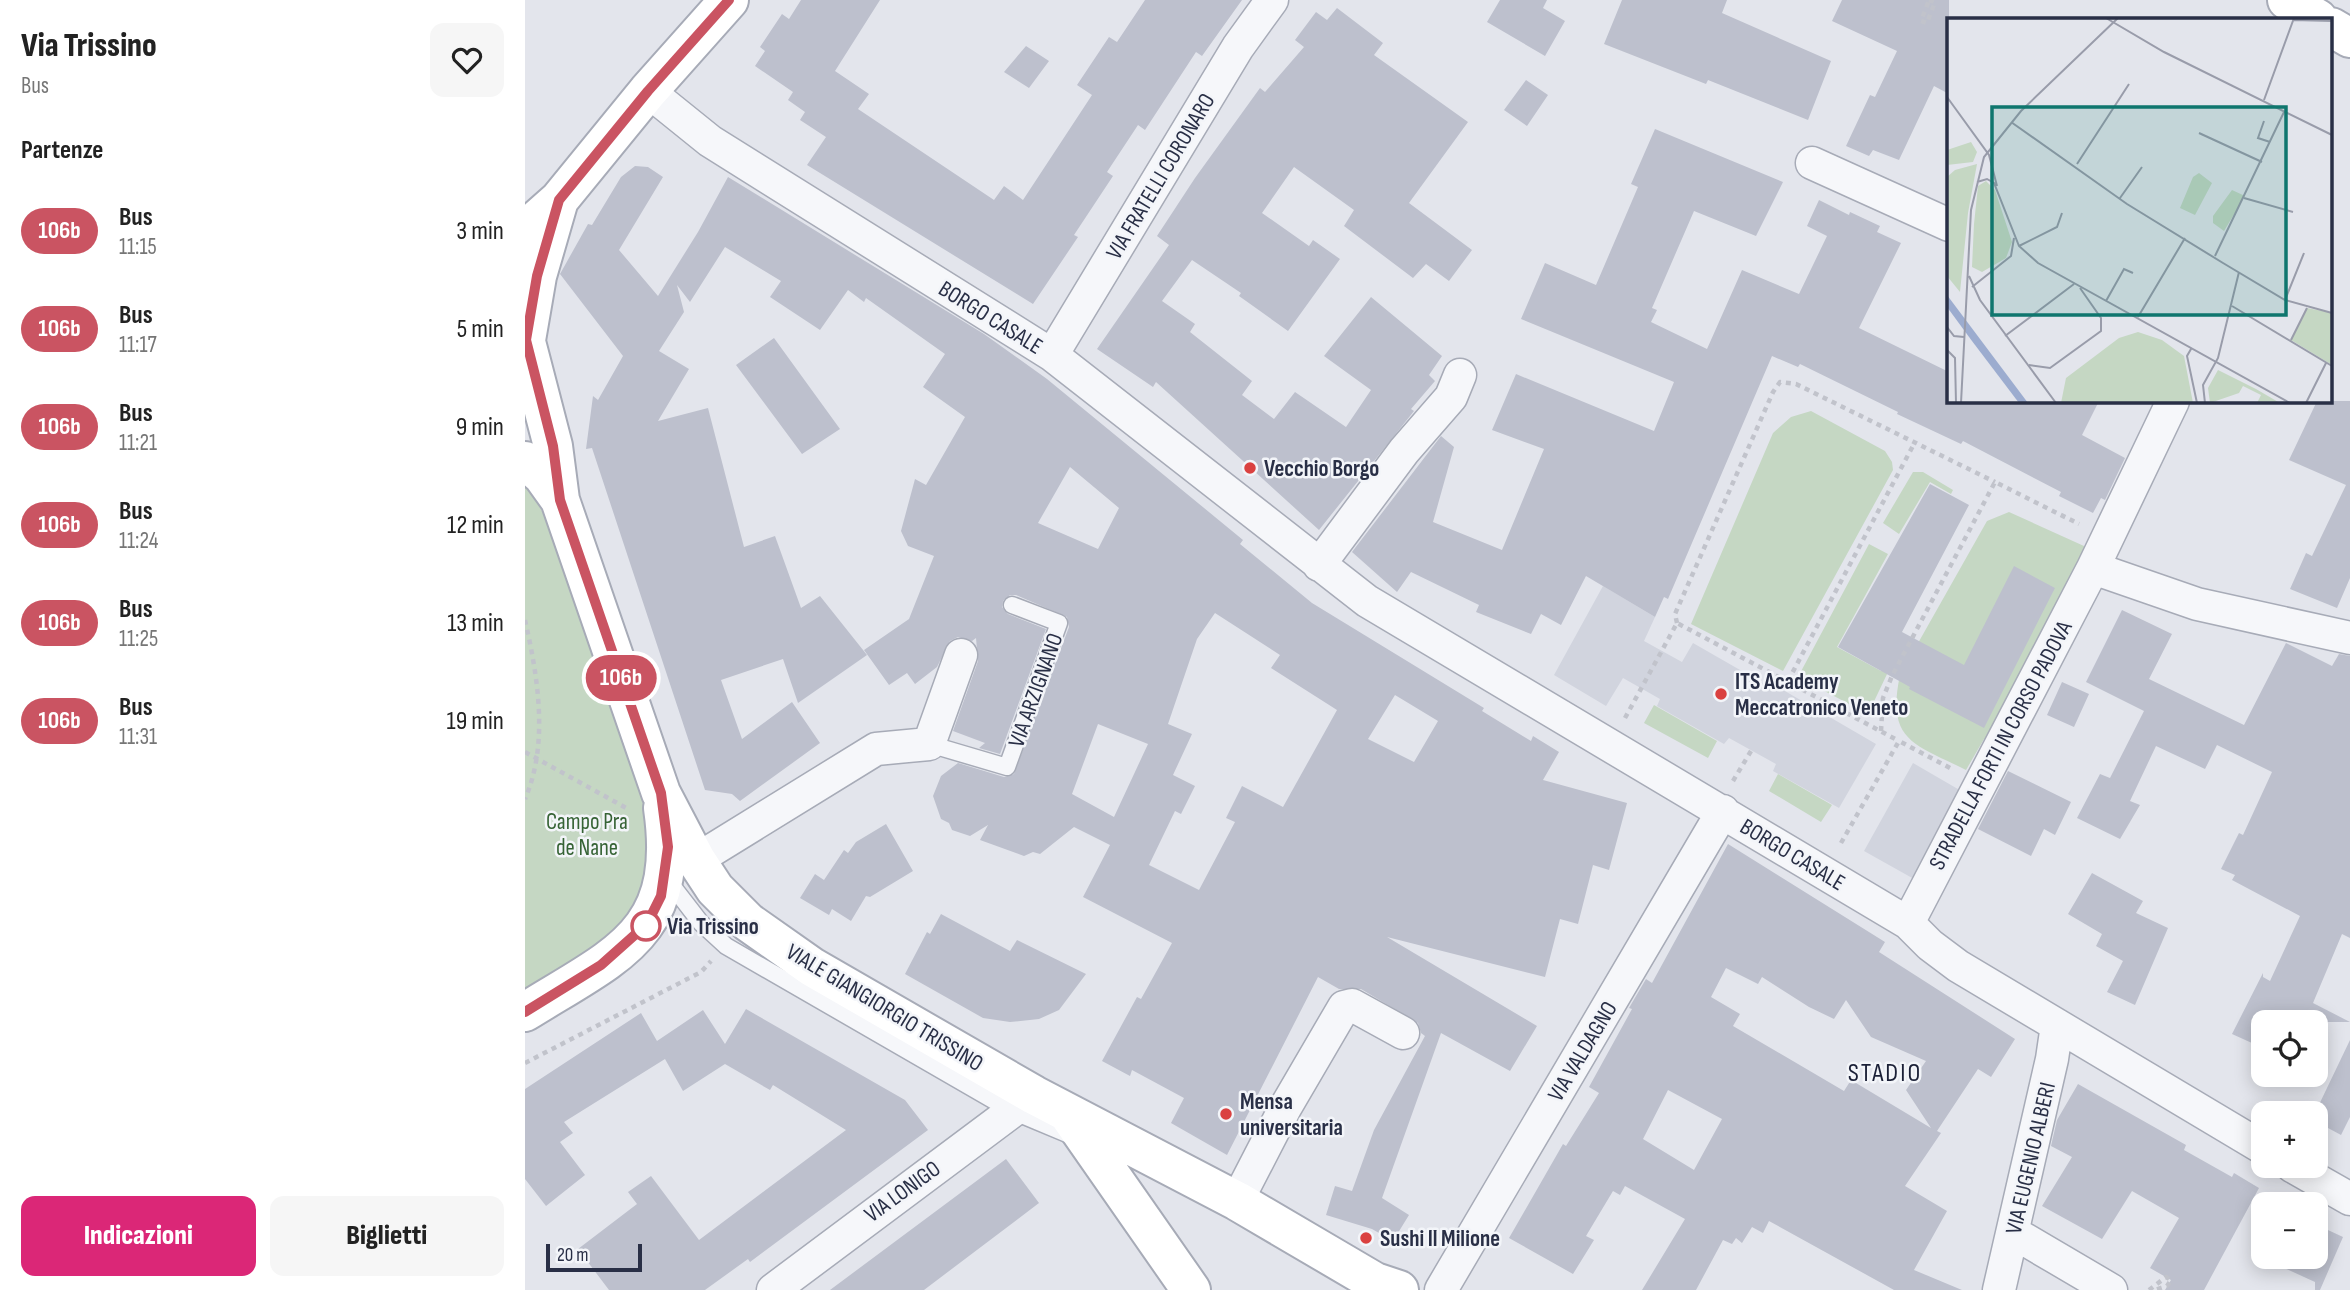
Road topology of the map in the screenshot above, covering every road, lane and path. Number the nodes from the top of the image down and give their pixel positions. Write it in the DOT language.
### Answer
graph roads {
  1 [pos="729,0"];
  2 [pos="1272,0"];
  3 [pos="2287,0"];
  4 [pos="2312,18"];
  5 [pos="1921,21"];
  6 [pos="648,91"];
  7 [pos="1812,163"];
  8 [pos="559,200"];
  9 [pos="1947,224"];
  10 [pos="525,230"];
  11 [pos="525,339"];
  12 [pos="1052,355"];
  13 [pos="1460,375"];
  14 [pos="2173,402"];
  15 [pos="1915,442"];
  16 [pos="525,461"];
  17 [pos="1995,482"];
  18 [pos="560,500"];
  19 [pos="2083,526"];
  20 [pos="1319,565"];
  21 [pos="2093,568"];
  22 [pos="1012,605"];
  23 [pos="525,620"];
  24 [pos="1677,623"];
  25 [pos="2350,639"];
  26 [pos="961,655"];
  27 [pos="1788,681"];
  28 [pos="1624,720"];
  29 [pos="1881,730"];
  30 [pos="1899,741"];
  31 [pos="929,744"];
  32 [pos="1751,751"];
  33 [pos="525,752"];
  34 [pos="538,757"];
  35 [pos="1956,771"];
  36 [pos="1734,782"];
  37 [pos="525,799"];
  38 [pos="663,805"];
  39 [pos="1723,811"];
  40 [pos="1841,842"];
  41 [pos="692,874"];
  42 [pos="1908,923"];
  43 [pos="715,958"];
  44 [pos="525,1012"];
  45 [pos="2057,1025"];
  46 [pos="1403,1032"];
  47 [pos="525,1063"];
  48 [pos="1037,1106"];
  49 [pos="2251,1141"];
  50 [pos="1089,1143"];
  51 [pos="1136,1167"];
  52 [pos="2318,1178"];
  53 [pos="2348,1192"];
  54 [pos="1237,1201"];
  55 [pos="2014,1233"];
  56 [pos="1285,1249"];
  57 [pos="1380,1288"];
  58 [pos="773,1290"];
  59 [pos="1191,1290"];
  60 [pos="1441,1290"];
  61 [pos="1999,1290"];
  62 [pos="2111,1290"];
  63 [pos="2149,1290"];
  64 [pos="2155,1290"];
  1 -- 6 [label="street"];
  2 -- 12 [label="street, VIA FRATELLI CORONARO"];
  3 -- 4 [label="street"];
  5 -- 5 [label="path"];
  6 -- 8 [label="street"];
  6 -- 12 [label="street, BORGO CASALE"];
  7 -- 9 [label="street"];
  8 -- 10 [label="street"];
  8 -- 11 [label="street"];
  11 -- 18 [label="street"];
  12 -- 20 [label="street, BORGO CASALE"];
  13 -- 20 [label="street"];
  14 -- 21 [label="street, STRADELLA FORTI IN CORSO PADOVA"];
  15 -- 17 [label="path"];
  15 -- 24 [label="path"];
  15 -- 27 [label="path"];
  16 -- 18 [label="street"];
  17 -- 19 [label="path"];
  17 -- 29 [label="path"];
  18 -- 38 [label="street"];
  20 -- 39 [label="street, BORGO CASALE"];
  21 -- 25 [label="street"];
  21 -- 42 [label="street, STRADELLA FORTI IN CORSO PADOVA"];
  22 -- 31 [label="lane, VIA ARZIGNANO"];
  23 -- 34 [label="path"];
  24 -- 27 [label="path"];
  24 -- 28 [label="path"];
  26 -- 31 [label="street"];
  27 -- 29 [label="path"];
  29 -- 30 [label="path"];
  30 -- 35 [label="path"];
  30 -- 40 [label="path"];
  31 -- 41 [label="street, VIA ARZIGNANO"];
  32 -- 36 [label="path"];
  33 -- 34 [label="path"];
  34 -- 37 [label="path"];
  34 -- 38 [label="path"];
  38 -- 41 [label="street"];
  39 -- 42 [label="street, BORGO CASALE"];
  39 -- 60 [label="street, VIA VALDAGNO"];
  41 -- 44 [label="street"];
  41 -- 48 [label="street, VIALE GIANGIORGIO TRISSINO"];
  41 -- 48 [label="lane"];
  42 -- 45 [label="street, BORGO CASALE"];
  43 -- 47 [label="path"];
  45 -- 49 [label="street, BORGO CASALE"];
  45 -- 55 [label="street, VIA EUGENIO ALBERI"];
  46 -- 54 [label="street"];
  48 -- 50 [label="street, VIALE GIANGIORGIO TRISSINO"];
  48 -- 50 [label="lane"];
  48 -- 54 [label="street, VIALE GIANGIORGIO TRISSINO"];
  48 -- 58 [label="street, VIA LONIGO"];
  50 -- 51 [label="lane"];
  50 -- 59 [label="street, VIALE GIANGIORGIO TRISSINO"];
  52 -- 53 [label="street"];
  54 -- 57 [label="street, VIALE GIANGIORGIO TRISSINO"];
  55 -- 61 [label="street, VIA EUGENIO ALBERI"];
  55 -- 62 [label="street"];
  56 -- 57 [label="lane"];
  63 -- 64 [label="path"];
}
